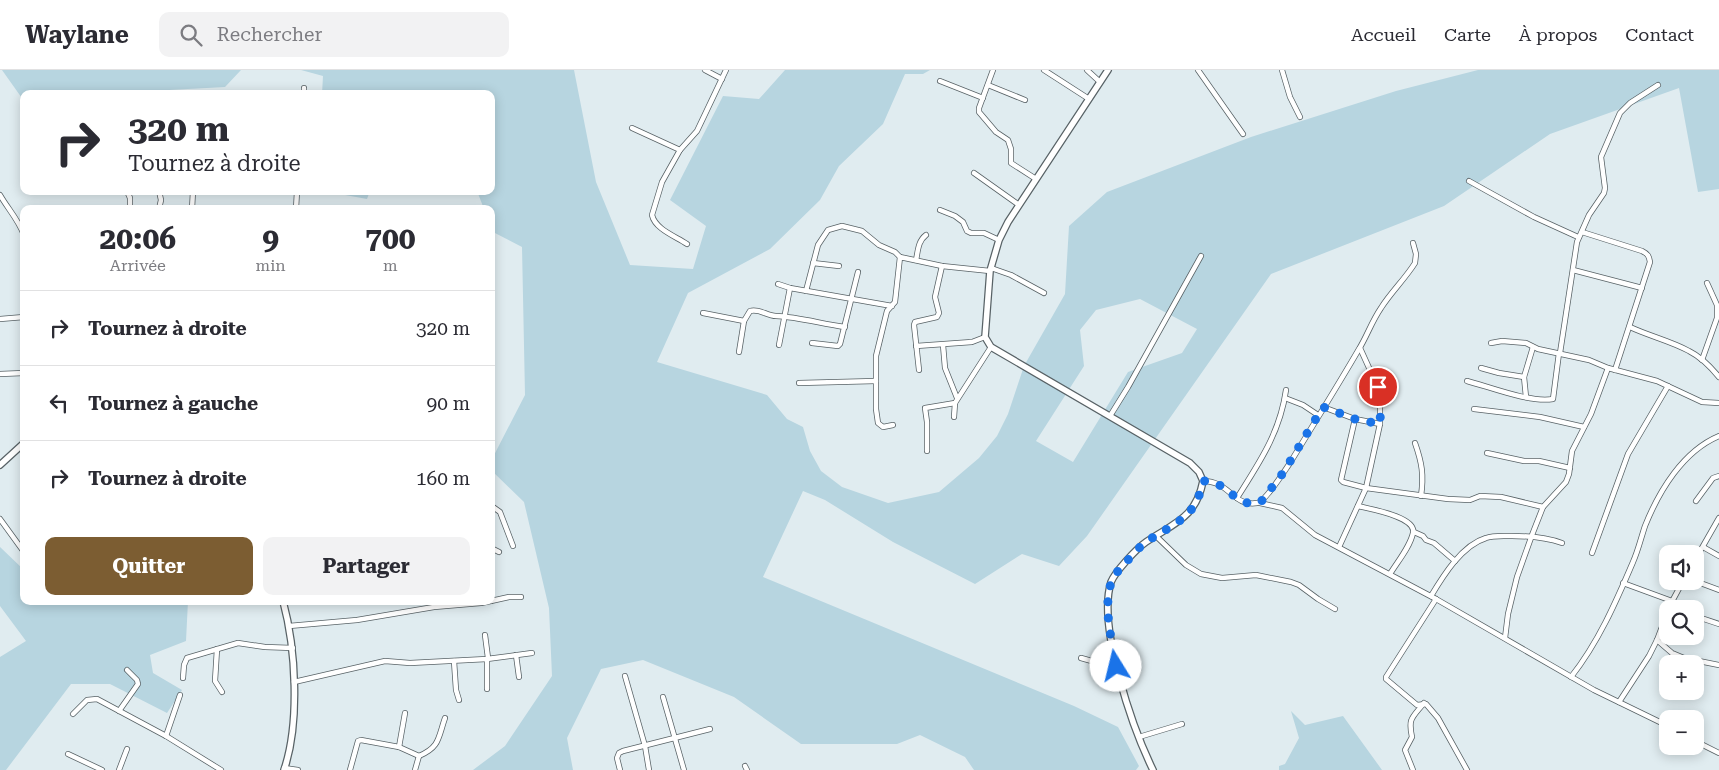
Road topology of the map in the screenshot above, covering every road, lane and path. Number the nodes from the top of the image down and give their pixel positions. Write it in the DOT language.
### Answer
graph roads {
  1 [pos="705,70"];
  2 [pos="726,70"];
  3 [pos="993,70"];
  4 [pos="1044,70"];
  5 [pos="1087,70"];
  6 [pos="1108,70"];
  7 [pos="1198,70"];
  8 [pos="1282,70"];
  9 [pos="722,79"];
  10 [pos="940,81"];
  11 [pos="1100,82"];
  12 [pos="988,85"];
  13 [pos="1658,85"];
  14 [pos="983,98"];
  15 [pos="1088,99"];
  16 [pos="1025,100"];
  17 [pos="1300,117"];
  18 [pos="632,128"];
  19 [pos="1243,134"];
  20 [pos="680,150"];
  21 [pos="974,174"];
  22 [pos="1036,179"];
  23 [pos="1469,182"];
  24 [pos="0,196"];
  25 [pos="1019,205"];
  26 [pos="940,210"];
  27 [pos="20,226"];
  28 [pos="1582,232"];
  29 [pos="926,235"];
  30 [pos="1578,237"];
  31 [pos="999,240"];
  32 [pos="1413,243"];
  33 [pos="687,244"];
  34 [pos="1202,256"];
  35 [pos="900,257"];
  36 [pos="916,260"];
  37 [pos="814,263"];
  38 [pos="839,266"];
  39 [pos="942,266"];
  40 [pos="991,270"];
  41 [pos="1573,270"];
  42 [pos="858,272"];
  43 [pos="1707,283"];
  44 [pos="778,284"];
  45 [pos="790,288"];
  46 [pos="1642,288"];
  47 [pos="806,291"];
  48 [pos="1044,293"];
  49 [pos="852,300"];
  50 [pos="892,306"];
  51 [pos="703,313"];
  52 [pos="785,315"];
  53 [pos="20,317"];
  54 [pos="0,318"];
  55 [pos="744,321"];
  56 [pos="846,327"];
  57 [pos="1630,327"];
  58 [pos="985,338"];
  59 [pos="812,343"];
  60 [pos="1491,343"];
  61 [pos="779,345"];
  62 [pos="943,345"];
  63 [pos="916,346"];
  64 [pos="991,347"];
  65 [pos="1533,347"];
  66 [pos="1360,348"];
  67 [pos="739,352"];
  68 [pos="1560,353"];
  69 [pos="1702,360"];
  70 [pos="1481,368"];
  71 [pos="1608,368"];
  72 [pos="919,370"];
  73 [pos="1615,370"];
  74 [pos="20,373"];
  75 [pos="0,374"];
  76 [pos="1524,377"];
  77 [pos="1719,377"];
  78 [pos="876,381"];
  79 [pos="1467,381"];
  80 [pos="799,383"];
  81 [pos="1668,386"];
  82 [pos="1286,390"];
  83 [pos="1526,396"];
  84 [pos="1285,398"];
  85 [pos="956,400"];
  86 [pos="1719,403"];
  87 [pos="1323,407"];
  88 [pos="1474,409"];
  89 [pos="1318,415"];
  90 [pos="1110,416"];
  91 [pos="954,417"];
  92 [pos="1355,419"];
  93 [pos="1380,424"];
  94 [pos="893,425"];
  95 [pos="1584,427"];
  96 [pos="1719,436"];
  97 [pos="1415,443"];
  98 [pos="20,447"];
  99 [pos="927,451"];
  100 [pos="1487,453"];
  101 [pos="0,465"];
  102 [pos="1570,468"];
  103 [pos="1719,476"];
  104 [pos="1203,481"];
  105 [pos="1366,488"];
  106 [pos="1421,496"];
  107 [pos="1237,498"];
  108 [pos="1696,501"];
  109 [pos="1260,503"];
  110 [pos="1358,506"];
  111 [pos="1543,507"];
  112 [pos="495,508"];
  113 [pos="1719,518"];
  114 [pos="0,520"];
  115 [pos="1414,532"];
  116 [pos="1532,536"];
  117 [pos="1157,537"];
  118 [pos="1562,543"];
  119 [pos="1703,545"];
  120 [pos="513,546"];
  121 [pos="20,547"];
  122 [pos="1339,547"];
  123 [pos="1704,548"];
  124 [pos="495,550"];
  125 [pos="499,552"];
  126 [pos="1592,553"];
  127 [pos="1719,556"];
  128 [pos="1455,561"];
  129 [pos="1390,574"];
  130 [pos="1623,584"];
  131 [pos="1704,584"];
  132 [pos="1719,590"];
  133 [pos="521,597"];
  134 [pos="1434,597"];
  135 [pos="495,600"];
  136 [pos="1669,600"];
  137 [pos="284,605"];
  138 [pos="466,605"];
  139 [pos="1335,609"];
  140 [pos="1704,619"];
  141 [pos="1719,624"];
  142 [pos="289,626"];
  143 [pos="486,635"];
  144 [pos="1659,635"];
  145 [pos="1505,638"];
  146 [pos="1657,640"];
  147 [pos="293,648"];
  148 [pos="217,649"];
  149 [pos="532,653"];
  150 [pos="516,655"];
  151 [pos="487,658"];
  152 [pos="1081,658"];
  153 [pos="454,661"];
  154 [pos="1719,664"];
  155 [pos="1116,666"];
  156 [pos="127,670"];
  157 [pos="625,676"];
  158 [pos="1571,676"];
  159 [pos="519,677"];
  160 [pos="183,678"];
  161 [pos="294,682"];
  162 [pos="487,689"];
  163 [pos="222,692"];
  164 [pos="180,695"];
  165 [pos="664,697"];
  166 [pos="459,700"];
  167 [pos="1619,702"];
  168 [pos="1424,703"];
  169 [pos="119,711"];
  170 [pos="405,713"];
  171 [pos="73,714"];
  172 [pos="445,718"];
  173 [pos="1659,722"];
  174 [pos="1182,724"];
  175 [pos="710,729"];
  176 [pos="166,736"];
  177 [pos="1139,737"];
  178 [pos="676,738"];
  179 [pos="1704,745"];
  180 [pos="645,746"];
  181 [pos="399,747"];
  182 [pos="127,750"];
  183 [pos="1719,753"];
  184 [pos="68,754"];
  185 [pos="419,756"];
  186 [pos="284,769"];
  187 [pos="102,770"];
  188 [pos="119,770"];
  189 [pos="221,770"];
  190 [pos="298,770"];
  191 [pos="350,770"];
  192 [pos="414,770"];
  193 [pos="620,770"];
  194 [pos="649,770"];
  195 [pos="684,770"];
  196 [pos="1153,770"];
  197 [pos="1413,770"];
  198 [pos="1466,770"];
  1 -- 9 [label="street"];
  2 -- 9 [label="street"];
  3 -- 12 [label="street"];
  4 -- 15 [label="street"];
  5 -- 11 [label="street"];
  6 -- 11 [label="street"];
  7 -- 19 [label="street"];
  8 -- 17 [label="street"];
  9 -- 20 [label="street"];
  10 -- 14 [label="street"];
  11 -- 15 [label="street"];
  12 -- 14 [label="street"];
  12 -- 16 [label="street"];
  13 -- 28 [label="street"];
  14 -- 22 [label="street"];
  15 -- 22 [label="street"];
  18 -- 20 [label="street"];
  20 -- 33 [label="street"];
  21 -- 25 [label="street"];
  22 -- 25 [label="street"];
  23 -- 30 [label="street"];
  24 -- 27 [label="street"];
  25 -- 31 [label="street"];
  26 -- 31 [label="street"];
  28 -- 30 [label="street"];
  28 -- 46 [label="street"];
  29 -- 36 [label="street"];
  30 -- 41 [label="street"];
  31 -- 40 [label="street"];
  32 -- 66 [label="street"];
  34 -- 90 [label="street"];
  35 -- 36 [label="street"];
  35 -- 37 [label="street"];
  35 -- 50 [label="street"];
  36 -- 39 [label="street"];
  37 -- 38 [label="street"];
  37 -- 47 [label="street"];
  39 -- 40 [label="street"];
  39 -- 63 [label="street"];
  40 -- 48 [label="street"];
  40 -- 58 [label="street"];
  41 -- 46 [label="street"];
  41 -- 68 [label="street"];
  42 -- 49 [label="street"];
  43 -- 69 [label="street"];
  44 -- 45 [label="street"];
  45 -- 47 [label="street"];
  45 -- 52 [label="street"];
  46 -- 57 [label="street"];
  47 -- 49 [label="street"];
  49 -- 50 [label="street"];
  49 -- 56 [label="street"];
  50 -- 78 [label="street"];
  51 -- 55 [label="street"];
  52 -- 55 [label="street"];
  52 -- 56 [label="street"];
  52 -- 61 [label="street"];
  53 -- 54 [label="street"];
  55 -- 67 [label="street"];
  56 -- 59 [label="street"];
  57 -- 69 [label="street"];
  57 -- 73 [label="street"];
  58 -- 62 [label="street"];
  58 -- 64 [label="street"];
  60 -- 65 [label="street"];
  62 -- 63 [label="street"];
  62 -- 85 [label="street"];
  63 -- 72 [label="street"];
  64 -- 85 [label="street"];
  64 -- 90 [label="street"];
  65 -- 68 [label="street"];
  65 -- 76 [label="street"];
  66 -- 87 [label="street"];
  66 -- 93 [label="street"];
  68 -- 71 [label="street"];
  68 -- 83 [label="street"];
  69 -- 77 [label="street"];
  70 -- 76 [label="street"];
  71 -- 73 [label="street"];
  71 -- 95 [label="street"];
  73 -- 81 [label="street"];
  74 -- 75 [label="street"];
  76 -- 83 [label="street"];
  78 -- 80 [label="street"];
  78 -- 94 [label="street"];
  79 -- 83 [label="street"];
  81 -- 86 [label="street"];
  81 -- 126 [label="street"];
  82 -- 84 [label="street"];
  84 -- 89 [label="street"];
  84 -- 107 [label="street"];
  85 -- 91 [label="street"];
  85 -- 99 [label="street"];
  87 -- 89 [label="street"];
  87 -- 92 [label="street"];
  88 -- 95 [label="street"];
  89 -- 109 [label="street"];
  90 -- 104 [label="street"];
  92 -- 93 [label="street"];
  92 -- 105 [label="street"];
  93 -- 105 [label="street"];
  95 -- 102 [label="street"];
  96 -- 130 [label="street"];
  97 -- 106 [label="street"];
  98 -- 101 [label="street"];
  100 -- 102 [label="street"];
  102 -- 111 [label="street"];
  103 -- 108 [label="street"];
  104 -- 107 [label="street"];
  104 -- 117 [label="street"];
  105 -- 106 [label="street"];
  105 -- 110 [label="street"];
  106 -- 111 [label="street"];
  107 -- 109 [label="street"];
  109 -- 122 [label="street"];
  110 -- 115 [label="street"];
  110 -- 122 [label="street"];
  111 -- 116 [label="street"];
  112 -- 120 [label="street"];
  113 -- 119 [label="street"];
  114 -- 121 [label="street"];
  115 -- 128 [label="street"];
  115 -- 129 [label="street"];
  116 -- 118 [label="street"];
  116 -- 128 [label="street"];
  116 -- 145 [label="street"];
  117 -- 139 [label="street"];
  117 -- 155 [label="street"];
  122 -- 129 [label="street"];
  123 -- 127 [label="street"];
  124 -- 125 [label="street"];
  128 -- 134 [label="street"];
  129 -- 134 [label="street"];
  130 -- 136 [label="street"];
  130 -- 158 [label="street"];
  131 -- 132 [label="street"];
  133 -- 135 [label="street"];
  134 -- 145 [label="street"];
  134 -- 168 [label="street"];
  137 -- 142 [label="street"];
  138 -- 142 [label="street"];
  140 -- 141 [label="street"];
  142 -- 147 [label="street"];
  143 -- 151 [label="street"];
  144 -- 146 [label="street"];
  145 -- 158 [label="street"];
  146 -- 154 [label="street"];
  146 -- 167 [label="street"];
  147 -- 148 [label="street"];
  147 -- 161 [label="street"];
  148 -- 160 [label="street"];
  148 -- 163 [label="street"];
  149 -- 150 [label="street"];
  150 -- 151 [label="street"];
  150 -- 159 [label="street"];
  151 -- 153 [label="street"];
  151 -- 162 [label="street"];
  152 -- 155 [label="street"];
  153 -- 161 [label="street"];
  153 -- 166 [label="street"];
  155 -- 177 [label="street"];
  156 -- 169 [label="street"];
  157 -- 180 [label="street"];
  158 -- 167 [label="street"];
  161 -- 186 [label="street"];
  164 -- 176 [label="street"];
  165 -- 178 [label="street"];
  167 -- 173 [label="street"];
  168 -- 197 [label="street"];
  168 -- 198 [label="street"];
  169 -- 171 [label="street"];
  169 -- 176 [label="street"];
  170 -- 181 [label="street"];
  172 -- 185 [label="street"];
  174 -- 177 [label="street"];
  175 -- 178 [label="street"];
  176 -- 189 [label="street"];
  177 -- 196 [label="street"];
  178 -- 180 [label="street"];
  178 -- 195 [label="street"];
  179 -- 183 [label="street"];
  180 -- 193 [label="street"];
  180 -- 194 [label="street"];
  181 -- 185 [label="street"];
  181 -- 191 [label="street"];
  182 -- 188 [label="street"];
  184 -- 187 [label="street"];
  185 -- 192 [label="street"];
  186 -- 190 [label="street"];
}
